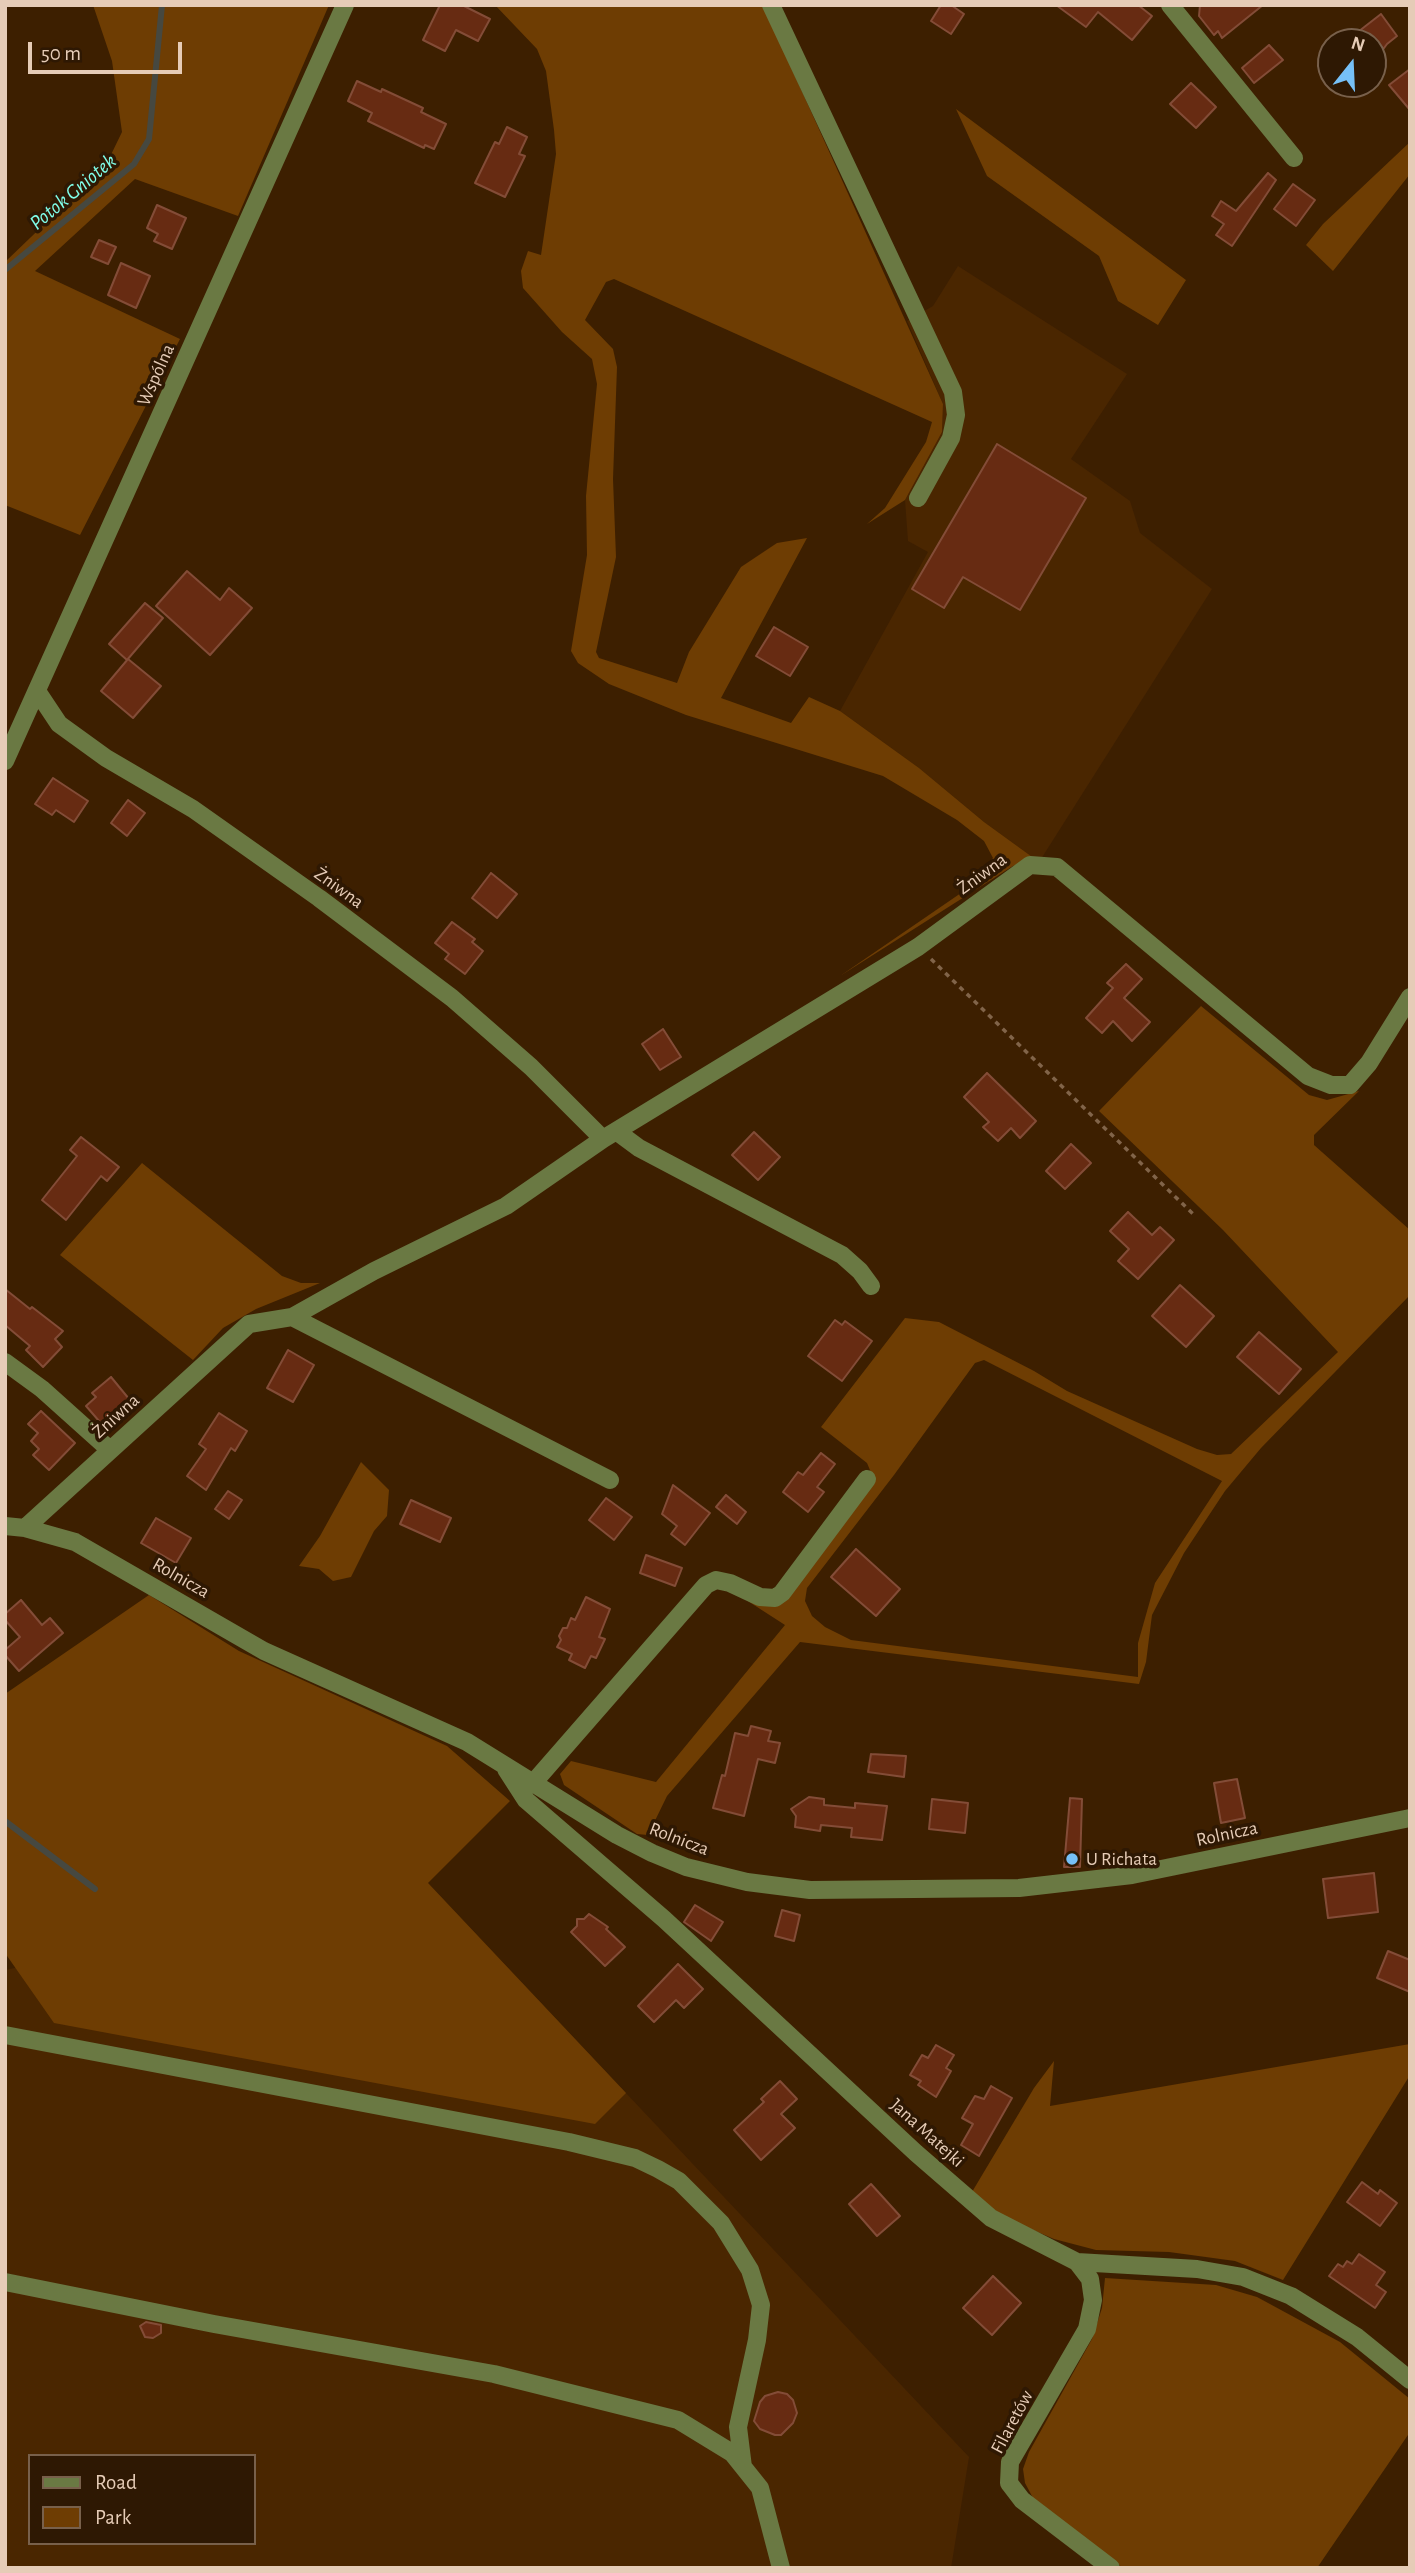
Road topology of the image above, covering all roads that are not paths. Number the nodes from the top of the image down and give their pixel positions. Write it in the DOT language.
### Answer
graph roads {
  1 [pos="345,5"];
  2 [pos="771,5"];
  3 [pos="1170,5"];
  4 [pos="1294,158"];
  5 [pos="918,498"];
  6 [pos="37,691"];
  7 [pos="5,761"];
  8 [pos="1410,997"];
  9 [pos="610,1135"];
  10 [pos="871,1286"];
  11 [pos="292,1317"];
  12 [pos="5,1362"];
  13 [pos="110,1450"];
  14 [pos="867,1479"];
  15 [pos="610,1480"];
  16 [pos="5,1526"];
  17 [pos="25,1528"];
  18 [pos="502,1763"];
  19 [pos="534,1782"];
  20 [pos="1410,1818"];
  21 [pos="5,2035"];
  22 [pos="1077,2262"];
  23 [pos="5,2282"];
  24 [pos="1410,2381"];
  25 [pos="743,2467"];
  26 [pos="781,2568"];
  27 [pos="1111,2568"];
  1 -- 6 [label="street, Wspólna"];
  2 -- 5 [label="street"];
  3 -- 4 [label="street"];
  6 -- 7 [label="street, Wspólna"];
  6 -- 9 [label="street, Żniwna"];
  8 -- 9 [label="street, Żniwna"];
  9 -- 10 [label="street"];
  9 -- 11 [label="street, Żniwna"];
  11 -- 13 [label="street, Żniwna"];
  11 -- 15 [label="street"];
  12 -- 13 [label="street"];
  13 -- 17 [label="street, Żniwna"];
  14 -- 19 [label="street"];
  16 -- 17 [label="street, Rolnicza"];
  17 -- 18 [label="street, Rolnicza"];
  18 -- 19 [label="street, Rolnicza"];
  18 -- 22 [label="street, Jana Matejki"];
  19 -- 20 [label="street, Rolnicza"];
  21 -- 25 [label="street"];
  22 -- 24 [label="street, Jana Matejki"];
  22 -- 27 [label="street, Filaretów"];
  23 -- 25 [label="street"];
  25 -- 26 [label="street"];
}
